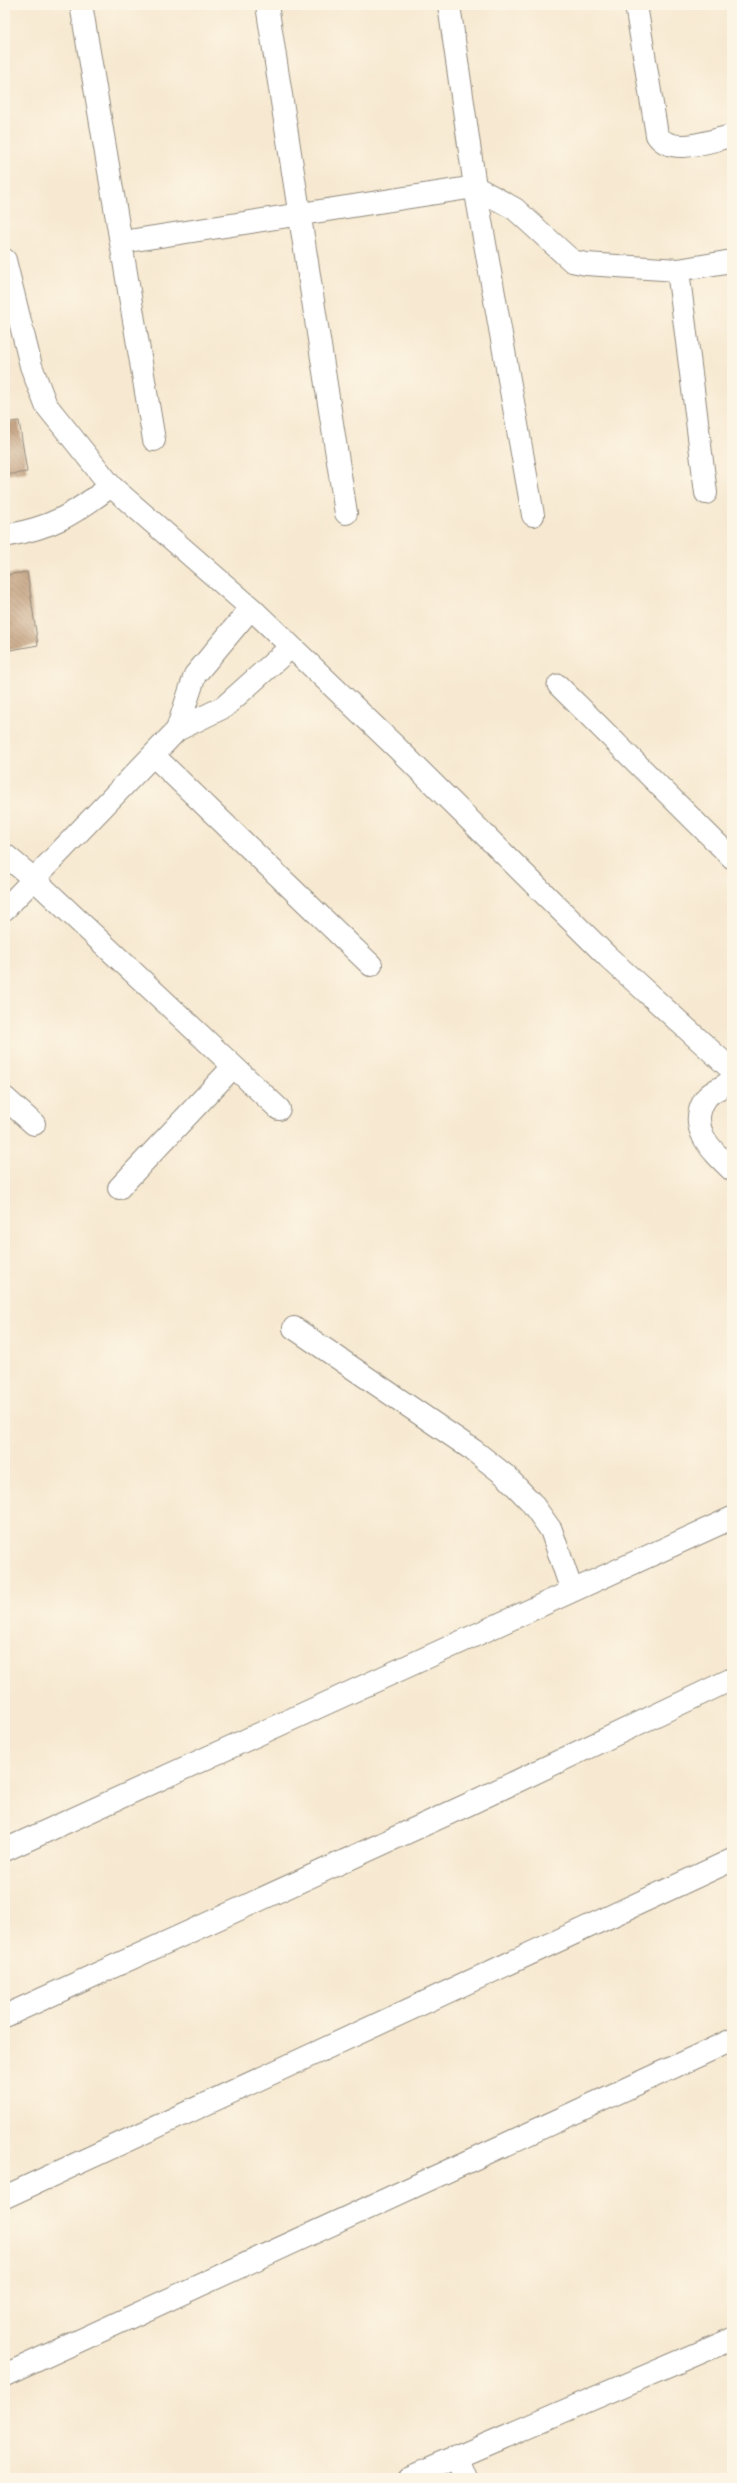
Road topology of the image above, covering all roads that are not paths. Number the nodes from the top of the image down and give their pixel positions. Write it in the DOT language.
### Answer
graph roads {
  1 [pos="267,5"];
  2 [pos="449,5"];
  3 [pos="636,5"];
  4 [pos="82,10"];
  5 [pos="732,136"];
  6 [pos="475,187"];
  7 [pos="299,216"];
  8 [pos="122,242"];
  9 [pos="5,260"];
  10 [pos="732,261"];
  11 [pos="678,270"];
  12 [pos="154,440"];
  13 [pos="111,486"];
  14 [pos="706,493"];
  15 [pos="346,513"];
  16 [pos="533,515"];
  17 [pos="5,536"];
  18 [pos="251,608"];
  19 [pos="291,647"];
  20 [pos="558,685"];
  21 [pos="177,730"];
  22 [pos="153,755"];
  23 [pos="5,855"];
  24 [pos="732,858"];
  25 [pos="34,879"];
  26 [pos="5,909"];
  27 [pos="371,965"];
  28 [pos="233,1067"];
  29 [pos="732,1070"];
  30 [pos="732,1081"];
  31 [pos="5,1098"];
  32 [pos="279,1109"];
  33 [pos="34,1124"];
  34 [pos="732,1170"];
  35 [pos="119,1188"];
  36 [pos="294,1328"];
  37 [pos="732,1518"];
  38 [pos="572,1591"];
  39 [pos="732,1679"];
  40 [pos="5,1850"];
  41 [pos="732,1860"];
  42 [pos="5,2016"];
  43 [pos="732,2040"];
  44 [pos="5,2197"];
  45 [pos="730,2344"];
  46 [pos="5,2375"];
  47 [pos="456,2456"];
  48 [pos="408,2478"];
  49 [pos="465,2478"];
  1 -- 7 [label="street"];
  2 -- 6 [label="street"];
  3 -- 5 [label="street"];
  4 -- 8 [label="street"];
  6 -- 7 [label="street"];
  6 -- 11 [label="street"];
  6 -- 16 [label="street"];
  7 -- 8 [label="street"];
  7 -- 15 [label="street"];
  8 -- 12 [label="street"];
  9 -- 13 [label="street"];
  10 -- 11 [label="street"];
  11 -- 14 [label="street"];
  13 -- 17 [label="street"];
  13 -- 18 [label="street"];
  18 -- 19 [label="street"];
  18 -- 21 [label="street"];
  19 -- 21 [label="street"];
  19 -- 29 [label="street"];
  20 -- 24 [label="lane"];
  21 -- 22 [label="street"];
  22 -- 25 [label="street"];
  22 -- 27 [label="street"];
  23 -- 25 [label="street"];
  25 -- 26 [label="street"];
  25 -- 28 [label="street"];
  28 -- 32 [label="street"];
  28 -- 35 [label="street"];
  30 -- 34 [label="street"];
  31 -- 33 [label="street"];
  36 -- 38 [label="street"];
  37 -- 38 [label="street"];
  38 -- 40 [label="street"];
  39 -- 42 [label="street"];
  41 -- 44 [label="street"];
  43 -- 46 [label="street"];
  45 -- 47 [label="street"];
  47 -- 48 [label="street"];
  47 -- 49 [label="street"];
}
